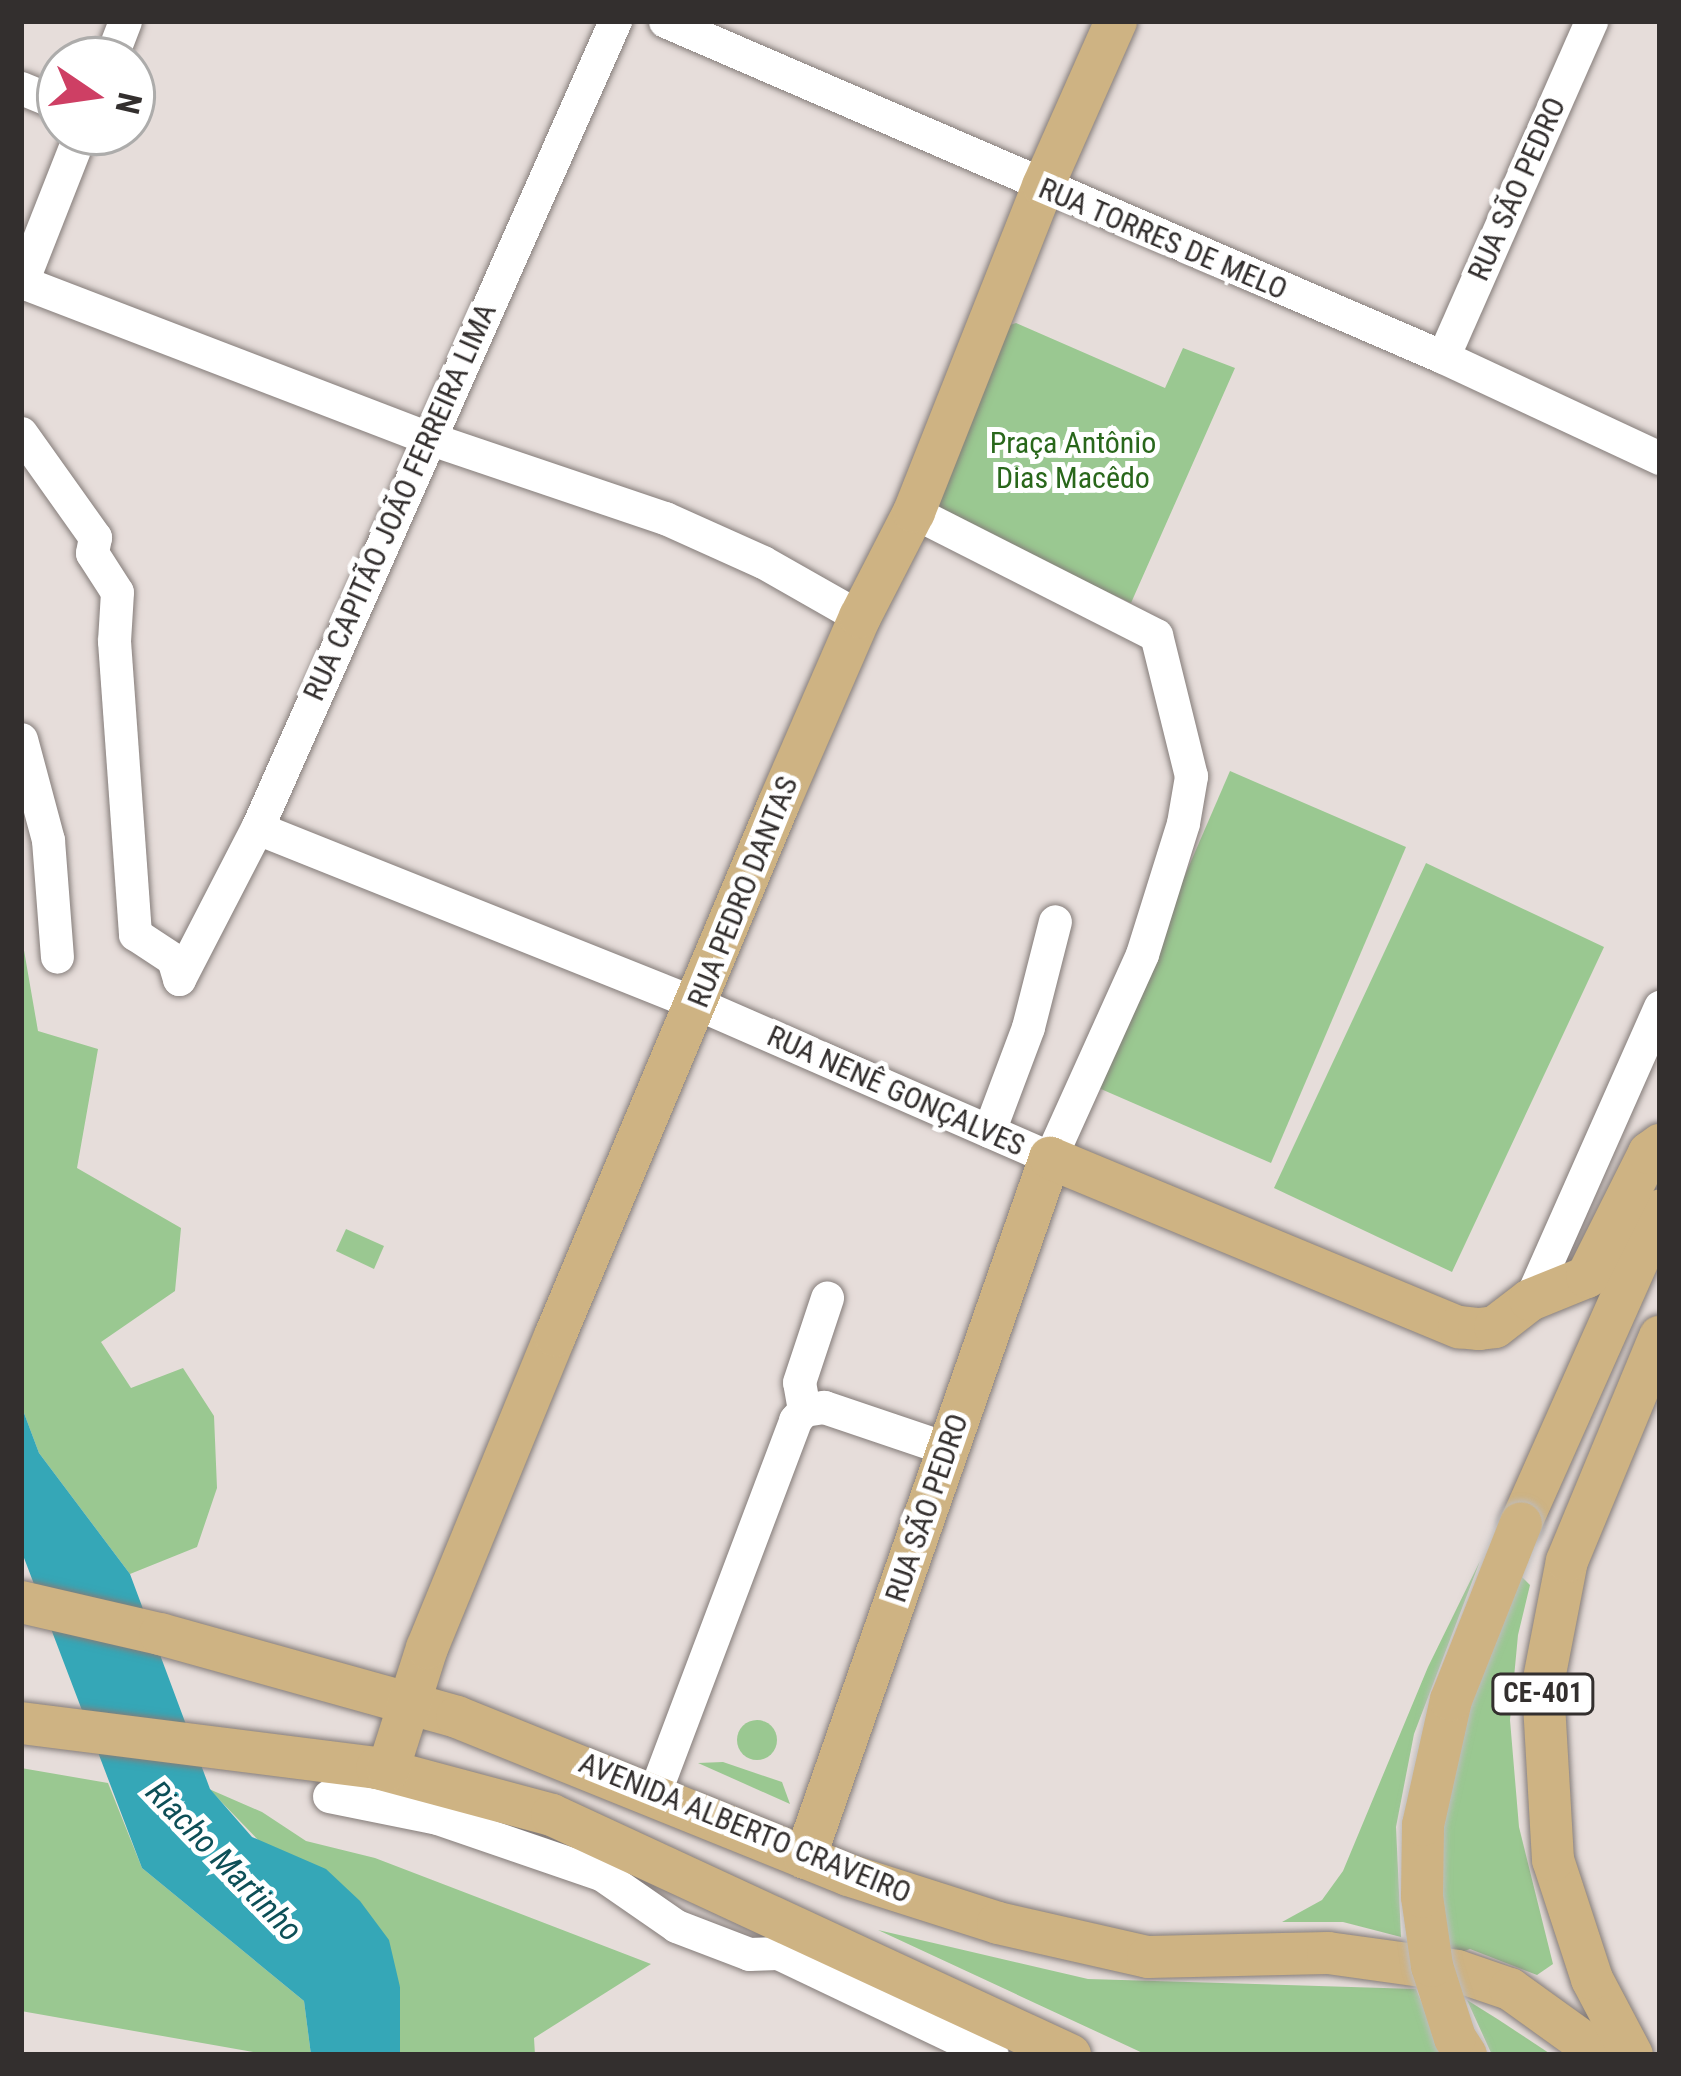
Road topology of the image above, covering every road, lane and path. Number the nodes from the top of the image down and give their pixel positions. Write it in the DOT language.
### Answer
graph roads {
  1 [pos="615,21"];
  2 [pos="665,21"];
  3 [pos="1116,21"];
  4 [pos="1591,21"];
  5 [pos="68,156"];
  6 [pos="1043,186"];
  7 [pos="32,222"];
  8 [pos="21,283"];
  9 [pos="1443,357"];
  10 [pos="21,433"];
  11 [pos="428,439"];
  12 [pos="1660,458"];
  13 [pos="914,512"];
  14 [pos="860,617"];
  15 [pos="21,739"];
  16 [pos="257,828"];
  17 [pos="1055,921"];
  18 [pos="57,957"];
  19 [pos="698,1004"];
  20 [pos="1660,1006"];
  21 [pos="989,1131"];
  22 [pos="1660,1144"];
  23 [pos="1050,1157"];
  24 [pos="1660,1211"];
  25 [pos="827,1298"];
  26 [pos="1530,1300"];
  27 [pos="1660,1337"];
  28 [pos="805,1411"];
  29 [pos="947,1450"];
  30 [pos="24,1603"];
  31 [pos="410,1702"];
  32 [pos="21,1723"];
  33 [pos="388,1770"];
  34 [pos="654,1794"];
  35 [pos="329,1796"];
  36 [pos="805,1858"];
  37 [pos="992,2055"];
  38 [pos="1070,2055"];
  39 [pos="1466,2055"];
  40 [pos="1601,2055"];
  41 [pos="1632,2055"];
  1 -- 11 [label="street, RUA CAPITÃO JOÃO FERREIRA LIMA"];
  2 -- 6 [label="street, RUA TORRES DE MELO"];
  3 -- 6 [label="main road, RUA PEDRO DANTAS"];
  4 -- 9 [label="street, RUA SÃO PEDRO"];
  5 -- 7 [label="street"];
  6 -- 9 [label="street, RUA TORRES DE MELO"];
  6 -- 13 [label="main road, RUA PEDRO DANTAS"];
  7 -- 8 [label="street"];
  8 -- 11 [label="street"];
  9 -- 12 [label="street, RUA TORRES DE MELO"];
  10 -- 16 [label="street, RUA CAPITÃO JOÃO FERREIRA LIMA"];
  11 -- 14 [label="street"];
  11 -- 16 [label="street, RUA CAPITÃO JOÃO FERREIRA LIMA"];
  13 -- 14 [label="main road, RUA PEDRO DANTAS"];
  13 -- 23 [label="street"];
  14 -- 19 [label="main road, RUA PEDRO DANTAS"];
  15 -- 18 [label="street"];
  16 -- 19 [label="street, RUA NENÊ GONÇALVES"];
  17 -- 21 [label="street"];
  19 -- 21 [label="street, RUA NENÊ GONÇALVES"];
  19 -- 31 [label="main road, RUA PEDRO DANTAS"];
  20 -- 26 [label="street"];
  21 -- 23 [label="street, RUA NENÊ GONÇALVES"];
  22 -- 26 [label="main road, RUA NENÊ GONÇALVES"];
  23 -- 26 [label="main road, RUA NENÊ GONÇALVES"];
  23 -- 29 [label="main road, RUA SÃO PEDRO"];
  24 -- 39 [label="main road, CE-401, bridge"];
  25 -- 28 [label="street"];
  27 -- 41 [label="main road, CE-401"];
  28 -- 29 [label="street"];
  28 -- 34 [label="street"];
  29 -- 36 [label="main road, RUA SÃO PEDRO"];
  30 -- 31 [label="main road, AVENIDA ALBERTO CRAVEIRO"];
  31 -- 33 [label="main road, RUA PEDRO DANTAS"];
  31 -- 34 [label="main road, AVENIDA ALBERTO CRAVEIRO"];
  32 -- 33 [label="main road, AVENIDA ALBERTO CRAVEIRO"];
  33 -- 38 [label="main road, AVENIDA ALBERTO CRAVEIRO"];
  34 -- 36 [label="main road, AVENIDA ALBERTO CRAVEIRO"];
  35 -- 37 [label="street"];
  36 -- 40 [label="main road, AVENIDA ALBERTO CRAVEIRO"];
}
